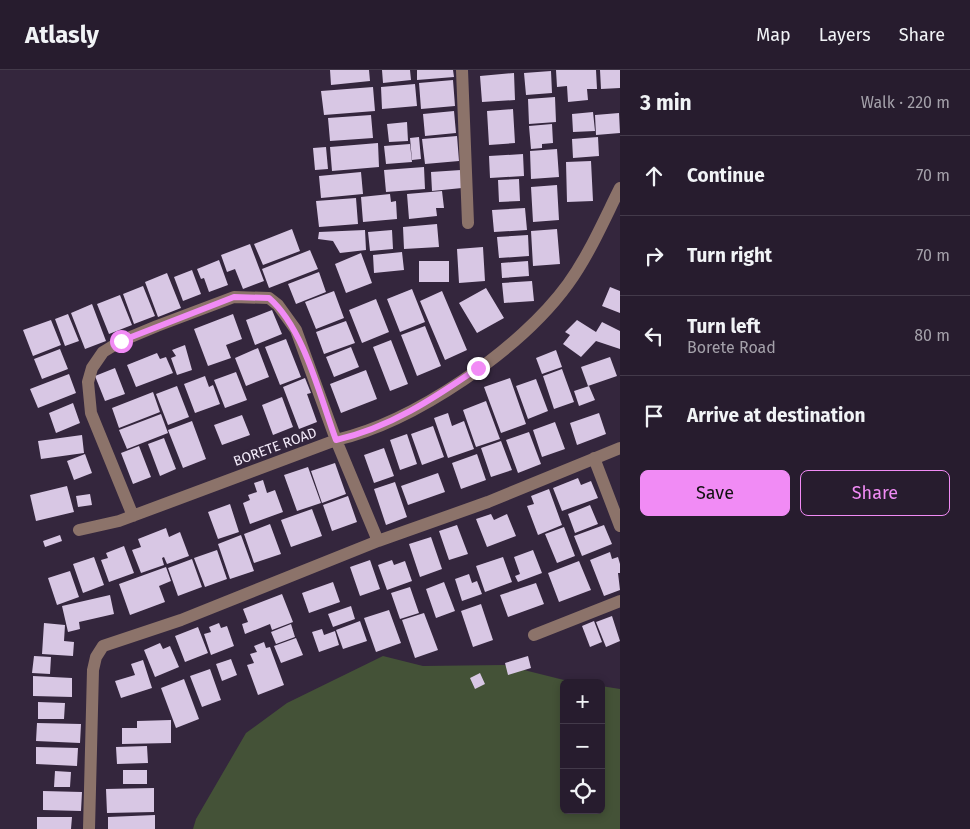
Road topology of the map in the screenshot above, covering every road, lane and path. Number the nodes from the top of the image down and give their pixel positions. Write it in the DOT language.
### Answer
graph roads {
  1 [pos="462,70"];
  2 [pos="620,188"];
  3 [pos="468,223"];
  4 [pos="336,440"];
  5 [pos="620,448"];
  6 [pos="594,458"];
  7 [pos="133,516"];
  8 [pos="620,526"];
  9 [pos="79,530"];
  10 [pos="378,541"];
  11 [pos="620,601"];
  12 [pos="534,635"];
  13 [pos="89,829"];
  1 -- 3 [label="street"];
  2 -- 4 [label="street, BORETE ROAD"];
  4 -- 7 [label="street, BORETE ROAD"];
  4 -- 7 [label="street"];
  4 -- 10 [label="street"];
  5 -- 6 [label="street"];
  6 -- 8 [label="street"];
  6 -- 10 [label="street"];
  7 -- 9 [label="street, BORETE ROAD"];
  10 -- 13 [label="street"];
  11 -- 12 [label="street"];
}
